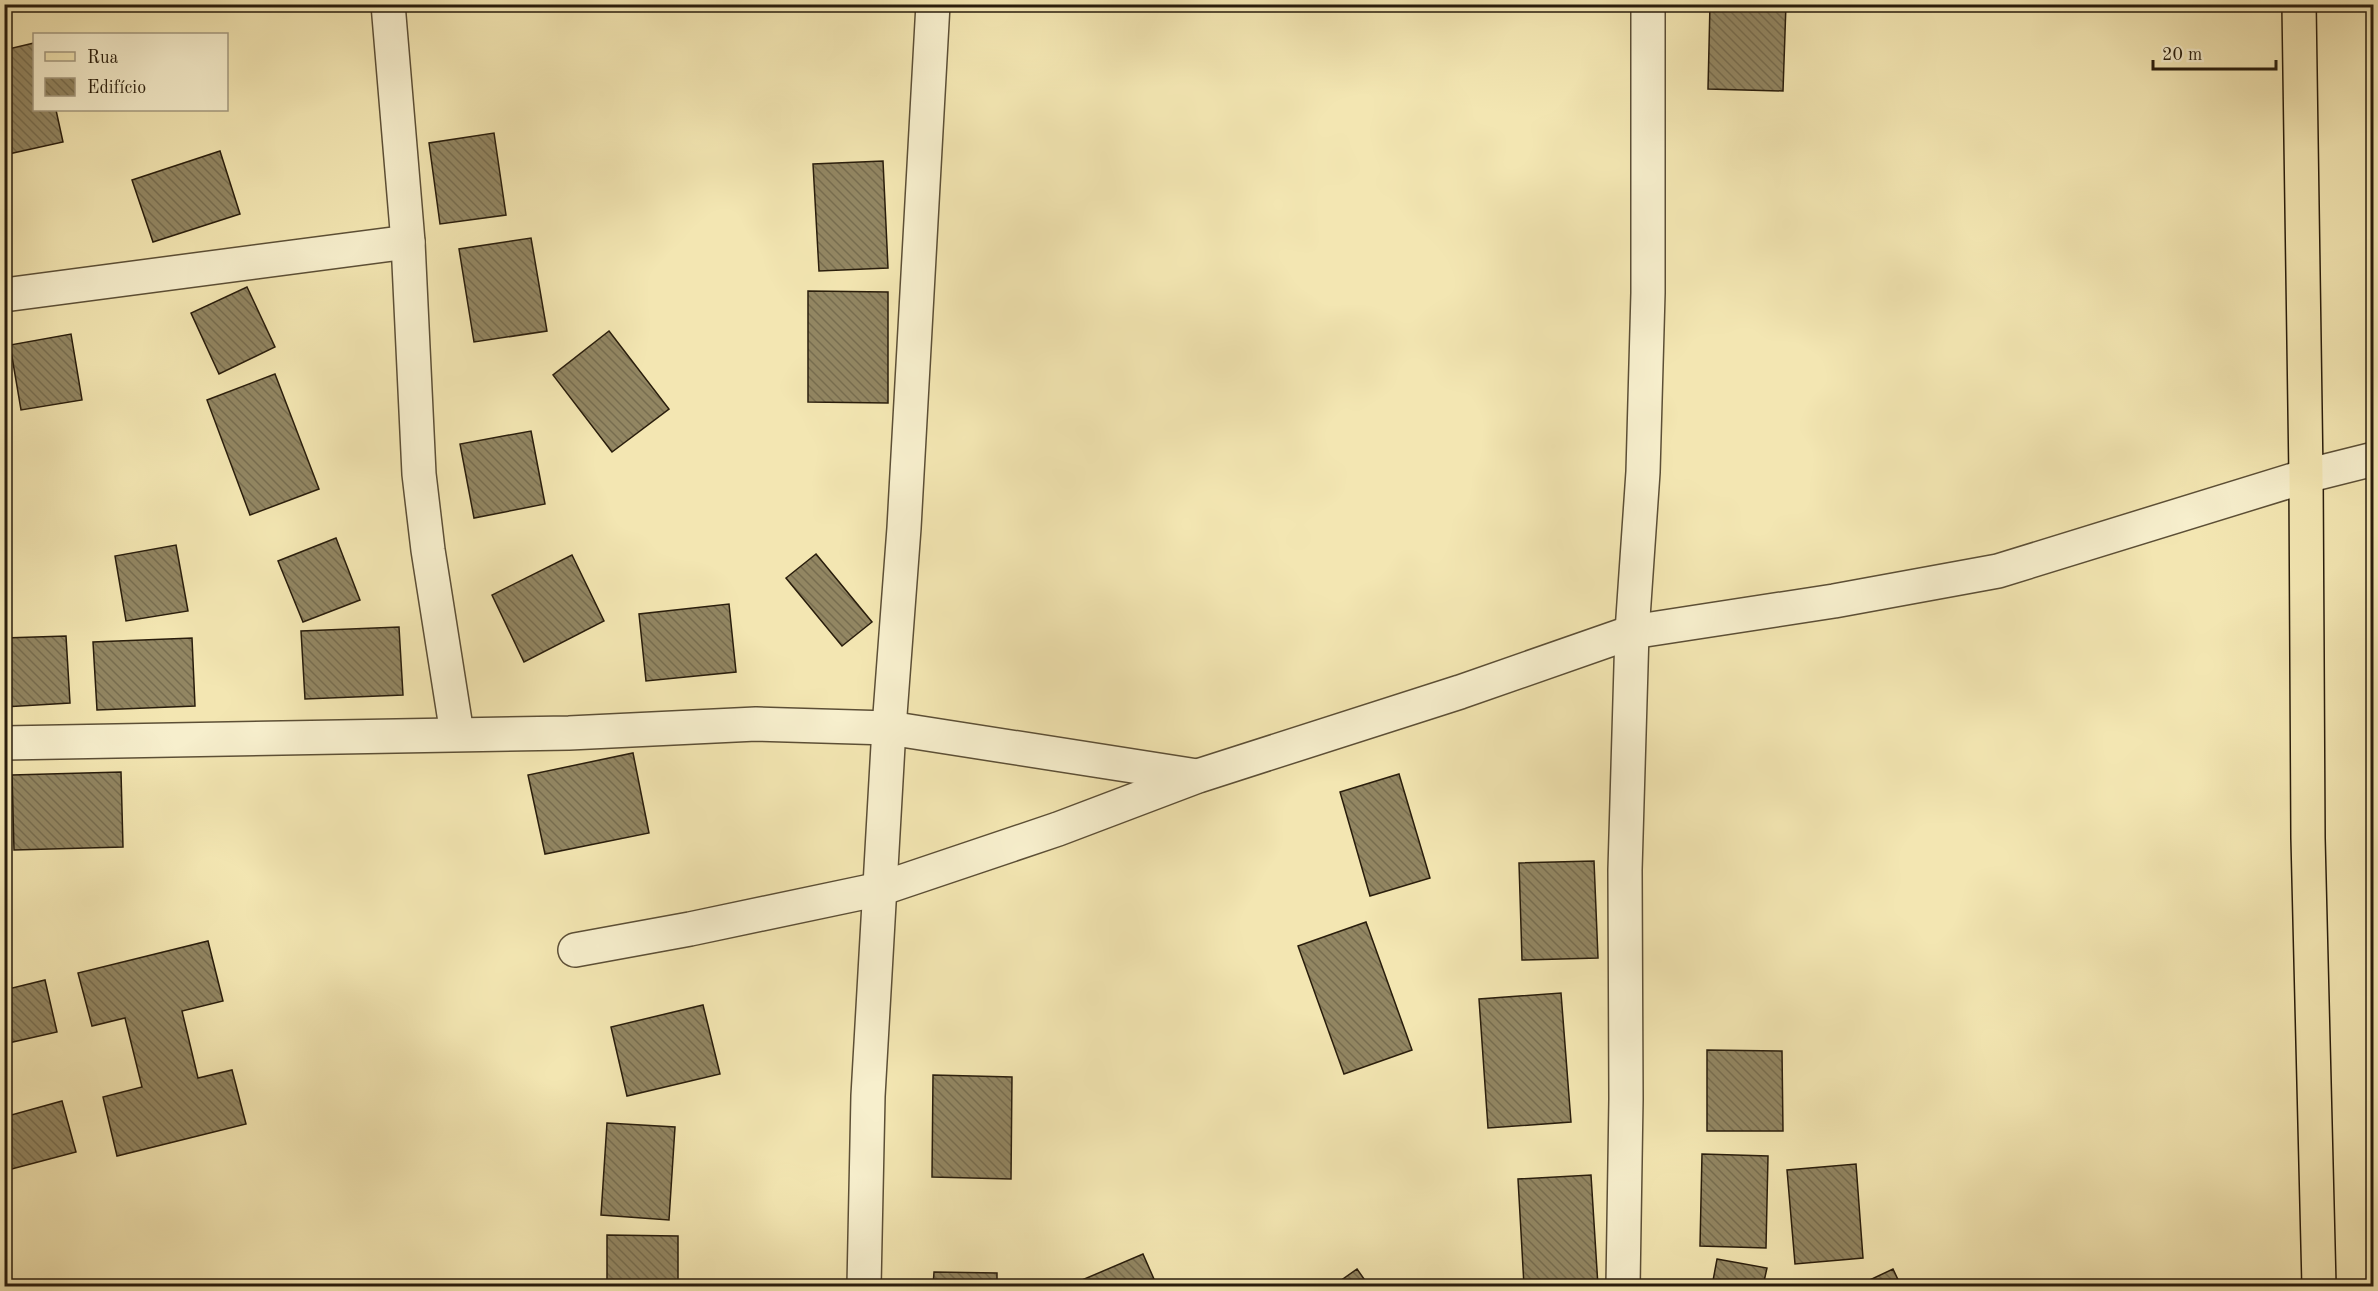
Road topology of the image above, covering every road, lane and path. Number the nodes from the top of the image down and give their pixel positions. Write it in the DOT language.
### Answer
graph roads {
  1 [pos="388,4"];
  2 [pos="933,4"];
  3 [pos="1648,4"];
  4 [pos="2299,4"];
  5 [pos="408,242"];
  6 [pos="4,295"];
  7 [pos="2373,459"];
  8 [pos="2306,476"];
  9 [pos="1632,632"];
  10 [pos="889,728"];
  11 [pos="457,735"];
  12 [pos="4,743"];
  13 [pos="1198,776"];
  14 [pos="880,889"];
  15 [pos="575,950"];
  16 [pos="864,1287"];
  17 [pos="1623,1287"];
  18 [pos="2319,1287"];
  1 -- 5 [label="street"];
  2 -- 10 [label="street"];
  3 -- 9 [label="street"];
  4 -- 8 [label="main road"];
  5 -- 6 [label="street"];
  5 -- 11 [label="street"];
  7 -- 8 [label="street"];
  8 -- 9 [label="street"];
  8 -- 18 [label="main road"];
  9 -- 13 [label="street"];
  9 -- 17 [label="street"];
  10 -- 11 [label="street"];
  10 -- 13 [label="street"];
  10 -- 14 [label="street"];
  11 -- 12 [label="street"];
  13 -- 14 [label="street"];
  14 -- 15 [label="street"];
  14 -- 16 [label="street"];
}
